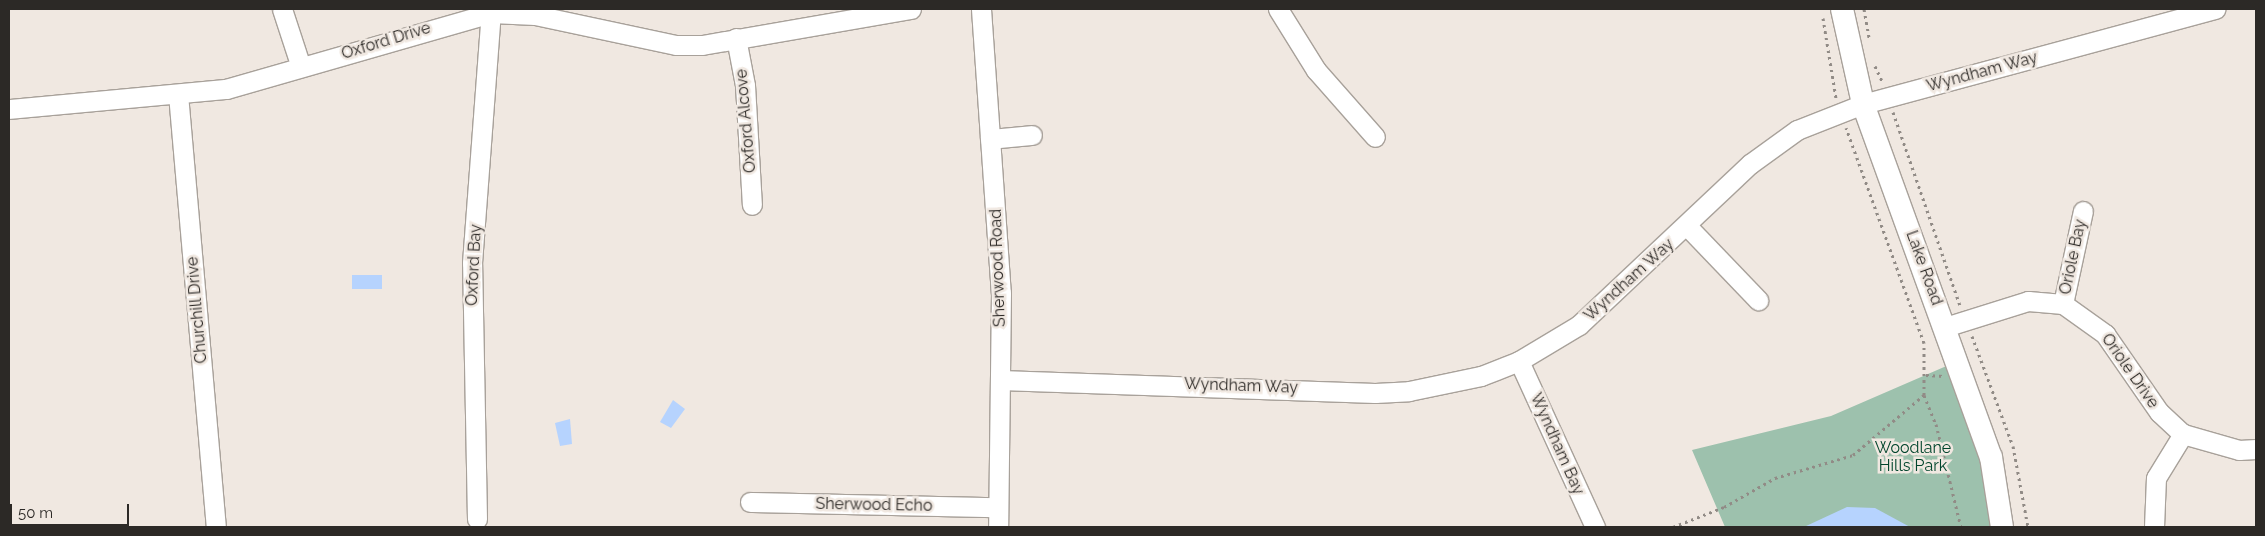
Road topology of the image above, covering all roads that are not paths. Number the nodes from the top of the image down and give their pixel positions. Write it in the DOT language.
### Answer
graph roads {
  1 [pos="282,9"];
  2 [pos="911,9"];
  3 [pos="981,9"];
  4 [pos="1278,9"];
  5 [pos="1842,9"];
  6 [pos="2215,9"];
  7 [pos="492,13"];
  8 [pos="736,38"];
  9 [pos="301,67"];
  10 [pos="178,94"];
  11 [pos="1863,104"];
  12 [pos="9,109"];
  13 [pos="1032,135"];
  14 [pos="1375,137"];
  15 [pos="990,139"];
  16 [pos="752,205"];
  17 [pos="2083,211"];
  18 [pos="1687,226"];
  19 [pos="1758,300"];
  20 [pos="2063,304"];
  21 [pos="1954,324"];
  22 [pos="1519,360"];
  23 [pos="1000,380"];
  24 [pos="2183,434"];
  25 [pos="2256,449"];
  26 [pos="750,502"];
  27 [pos="998,507"];
  28 [pos="477,519"];
  29 [pos="216,527"];
  30 [pos="998,527"];
  31 [pos="1595,527"];
  32 [pos="2002,527"];
  33 [pos="2154,527"];
  1 -- 9 [label="street"];
  2 -- 8 [label="street, Oxford Drive"];
  3 -- 15 [label="street, Sherwood Road"];
  4 -- 14 [label="street"];
  5 -- 11 [label="street, Lake Road"];
  6 -- 11 [label="street, Wyndham Way"];
  7 -- 8 [label="street, Oxford Drive"];
  7 -- 9 [label="street, Oxford Drive"];
  7 -- 28 [label="street, Oxford Bay"];
  8 -- 16 [label="street, Oxford Alcove"];
  9 -- 10 [label="street, Oxford Drive"];
  10 -- 12 [label="street, Oxford Drive"];
  10 -- 29 [label="street, Churchill Drive"];
  11 -- 18 [label="street, Wyndham Way"];
  11 -- 21 [label="street, Lake Road"];
  13 -- 15 [label="street"];
  15 -- 23 [label="street, Sherwood Road"];
  17 -- 20 [label="street, Oriole Bay"];
  18 -- 19 [label="street"];
  18 -- 22 [label="street, Wyndham Way"];
  20 -- 21 [label="street"];
  20 -- 24 [label="street, Oriole Drive"];
  21 -- 32 [label="street, Lake Road"];
  22 -- 23 [label="street, Wyndham Way"];
  22 -- 31 [label="street, Wyndham Bay"];
  23 -- 27 [label="street, Sherwood Road"];
  24 -- 25 [label="street, Oriole Drive"];
  24 -- 33 [label="street"];
  26 -- 27 [label="street, Sherwood Echo"];
  27 -- 30 [label="street, Sherwood Road"];
}
